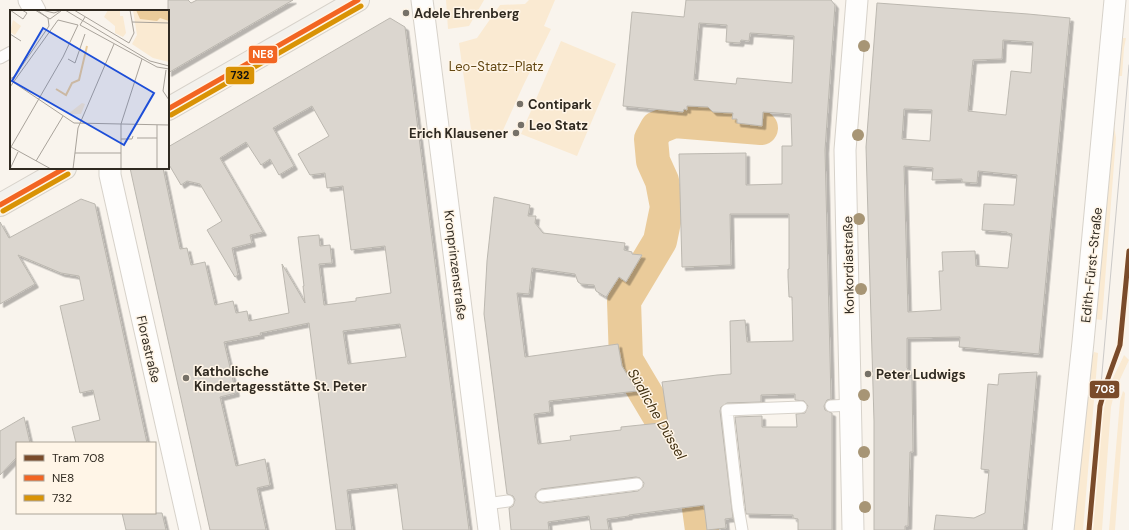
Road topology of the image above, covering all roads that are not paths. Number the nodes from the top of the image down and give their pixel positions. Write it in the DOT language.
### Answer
graph roads {
  1 [pos="29,0"];
  2 [pos="358,0"];
  3 [pos="422,0"];
  4 [pos="857,0"];
  5 [pos="1116,0"];
  6 [pos="34,10"];
  7 [pos="10,53"];
  8 [pos="0,58"];
  9 [pos="169,108"];
  10 [pos="63,169"];
  11 [pos="110,169"];
  12 [pos="0,205"];
  13 [pos="800,407"];
  14 [pos="637,484"];
  15 [pos="542,496"];
  16 [pos="508,501"];
  17 [pos="486,504"];
  18 [pos="190,530"];
  19 [pos="489,530"];
  20 [pos="742,530"];
  21 [pos="853,530"];
  22 [pos="1063,530"];
  1 -- 6 [label="street"];
  2 -- 9 [label="street"];
  3 -- 17 [label="street, Kronprinzenstraße"];
  4 -- 21 [label="street, Konkordiastraße"];
  5 -- 22 [label="street, Edith-Fürst-Straße"];
  7 -- 8 [label="lane"];
  10 -- 12 [label="street"];
  11 -- 18 [label="street, Florastraße"];
  13 -- 20 [label="lane"];
  14 -- 15 [label="lane"];
  16 -- 17 [label="lane"];
  17 -- 19 [label="street, Kronprinzenstraße"];
}
